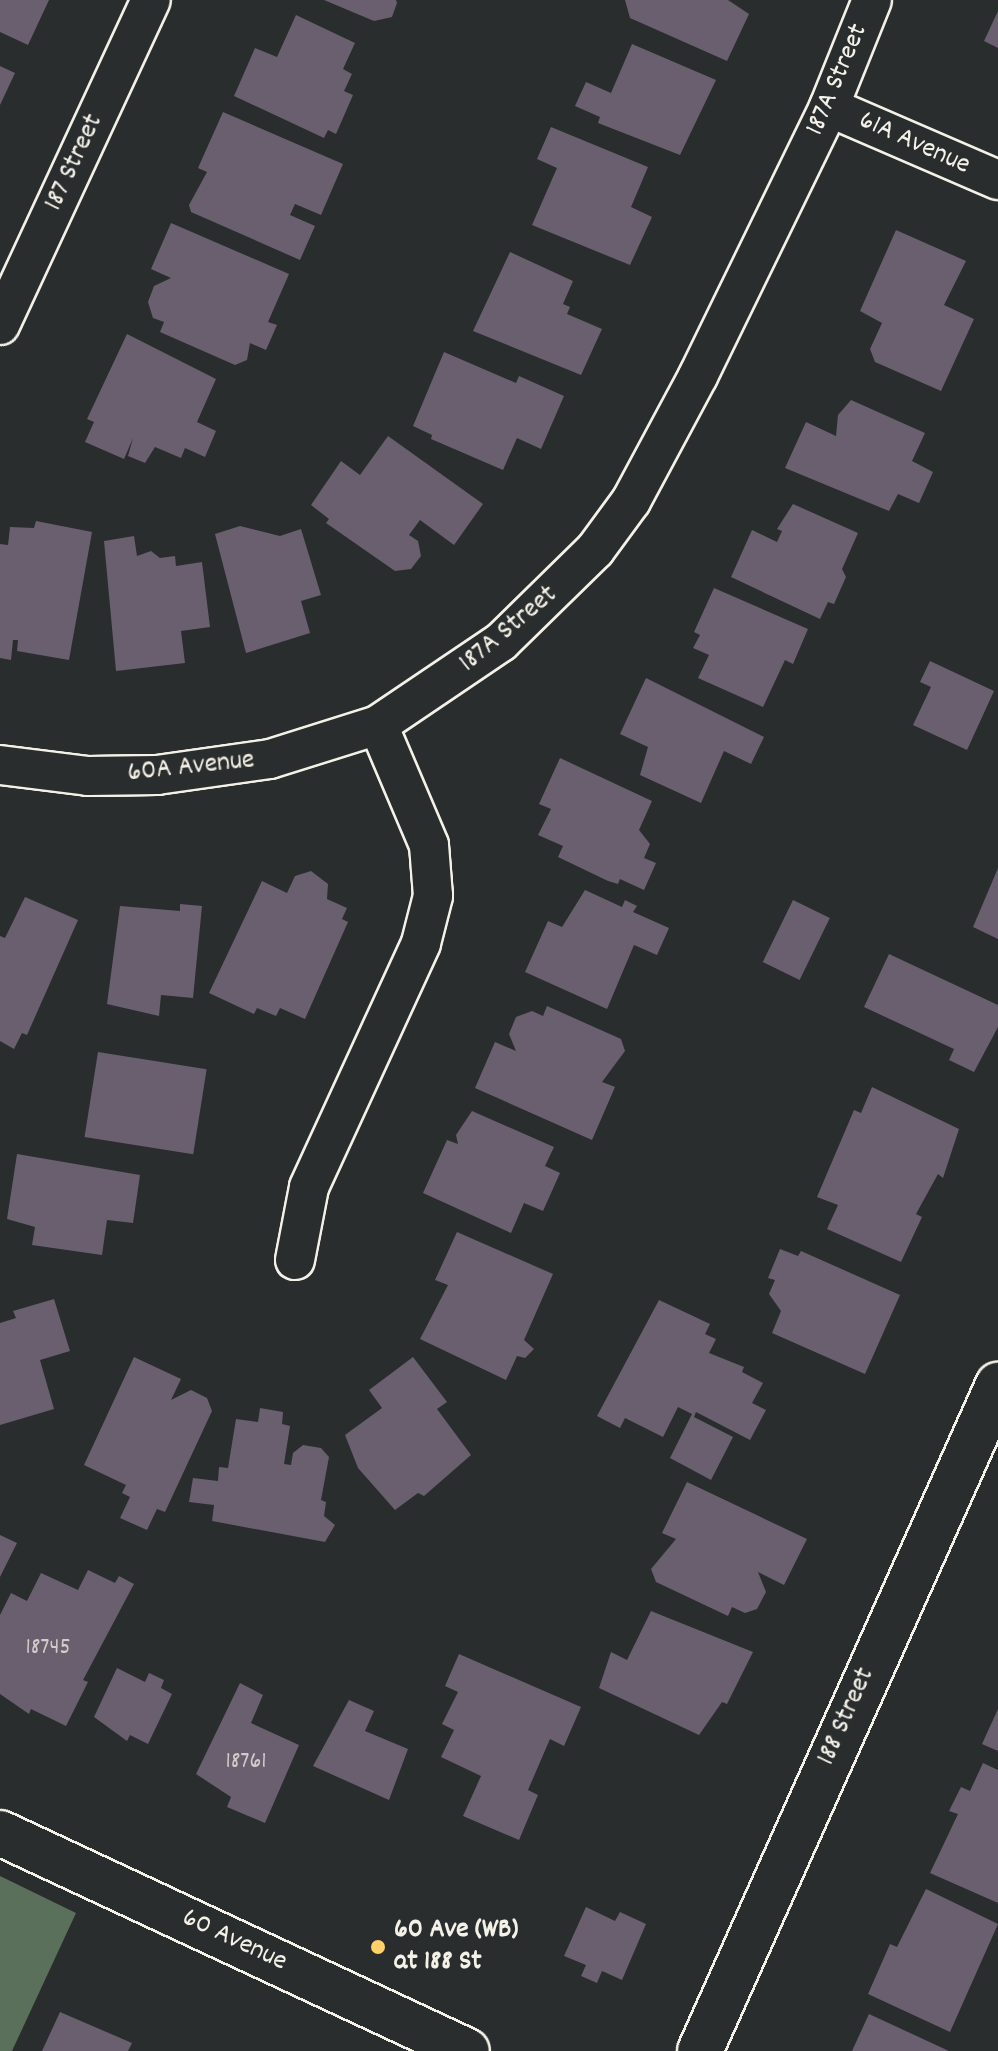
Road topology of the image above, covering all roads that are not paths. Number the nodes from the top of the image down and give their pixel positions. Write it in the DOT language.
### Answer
graph roads {
  1 [pos="151,0"];
  2 [pos="872,0"];
  3 [pos="829,107"];
  4 [pos="998,180"];
  5 [pos="0,325"];
  6 [pos="378,725"];
  7 [pos="0,765"];
  8 [pos="295,1260"];
  9 [pos="998,1385"];
  10 [pos="0,1833"];
  11 [pos="467,2051"];
  12 [pos="700,2051"];
  1 -- 5 [label="street, 187 Street"];
  2 -- 3 [label="street, 187A Street"];
  3 -- 4 [label="street, 61A Avenue"];
  3 -- 6 [label="street, 187A Street"];
  6 -- 7 [label="street, 60A Avenue"];
  6 -- 8 [label="street"];
  9 -- 12 [label="street, 188 Street"];
  10 -- 11 [label="street, 60 Avenue"];
}
